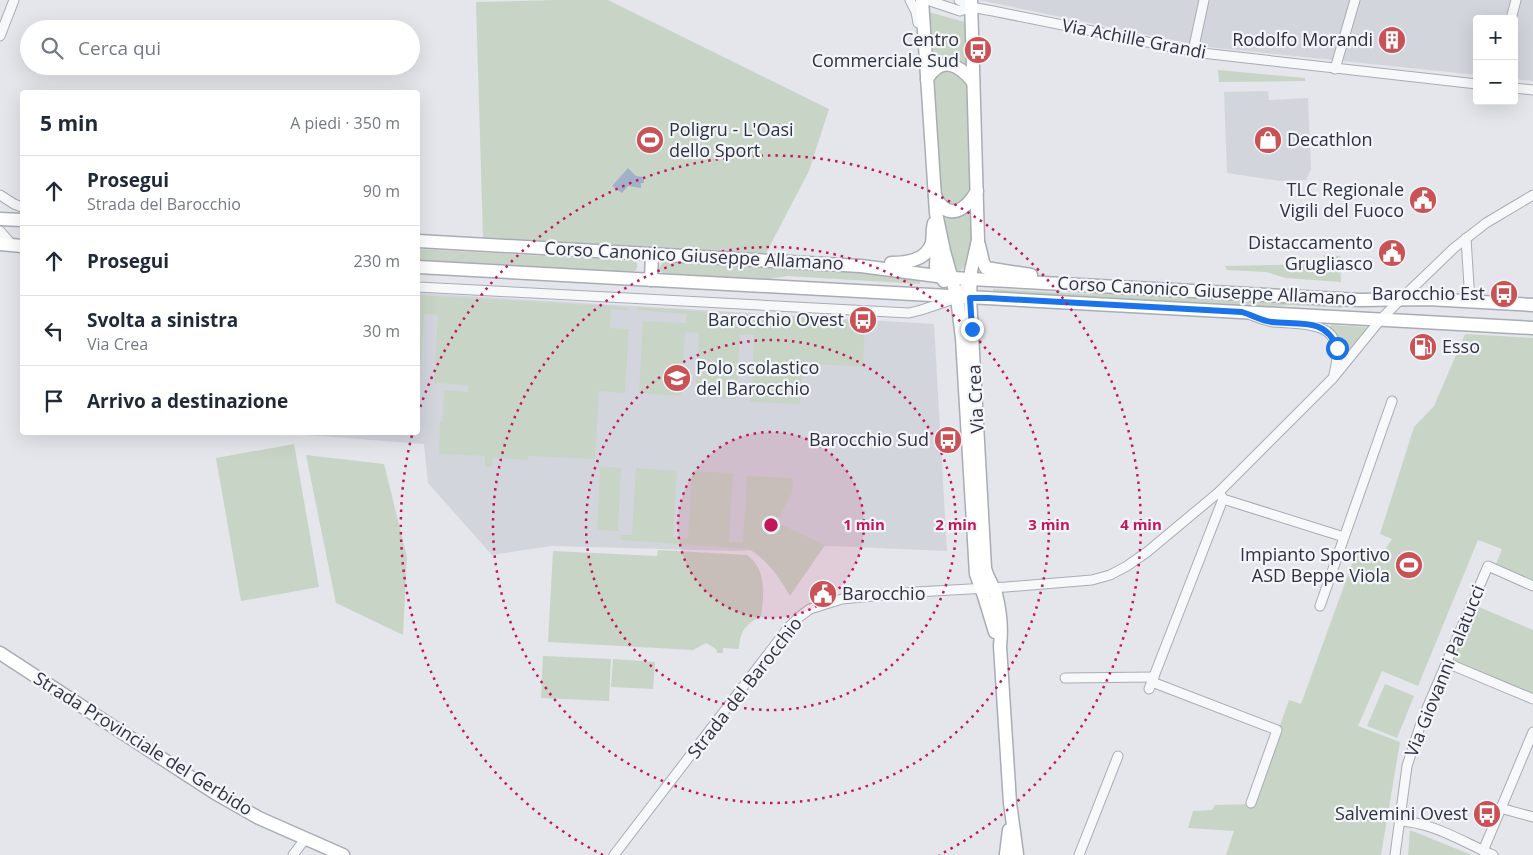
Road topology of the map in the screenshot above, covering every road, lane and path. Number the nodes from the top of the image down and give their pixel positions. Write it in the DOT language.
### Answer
graph roads {
  1 [pos="14,0"];
  2 [pos="910,0"];
  3 [pos="922,0"];
  4 [pos="928,0"];
  5 [pos="959,0"];
  6 [pos="1204,0"];
  7 [pos="1355,0"];
  8 [pos="1516,0"];
  9 [pos="971,4"];
  10 [pos="1512,15"];
  11 [pos="0,36"];
  12 [pos="924,46"];
  13 [pos="1193,51"];
  14 [pos="1335,68"];
  15 [pos="927,79"];
  16 [pos="973,82"];
  17 [pos="1473,84"];
  18 [pos="1518,88"];
  19 [pos="1533,90"];
  20 [pos="977,191"];
  21 [pos="1533,195"];
  22 [pos="0,196"];
  23 [pos="934,196"];
  24 [pos="20,206"];
  25 [pos="936,213"];
  26 [pos="0,218"];
  27 [pos="20,220"];
  28 [pos="0,231"];
  29 [pos="1466,238"];
  30 [pos="978,240"];
  31 [pos="420,241"];
  32 [pos="11,245"];
  33 [pos="652,254"];
  34 [pos="861,266"];
  35 [pos="420,267"];
  36 [pos="946,277"];
  37 [pos="971,278"];
  38 [pos="651,280"];
  39 [pos="420,287"];
  40 [pos="1124,287"];
  41 [pos="957,298"];
  42 [pos="970,298"];
  43 [pos="1400,300"];
  44 [pos="1470,302"];
  45 [pos="1533,305"];
  46 [pos="1242,312"];
  47 [pos="1381,319"];
  48 [pos="1533,328"];
  49 [pos="1333,378"];
  50 [pos="1392,401"];
  51 [pos="1221,496"];
  52 [pos="1344,537"];
  53 [pos="1533,586"];
  54 [pos="987,588"];
  55 [pos="1320,606"];
  56 [pos="0,653"];
  57 [pos="1447,663"];
  58 [pos="1065,678"];
  59 [pos="1152,683"];
  60 [pos="1533,699"];
  61 [pos="1533,732"];
  62 [pos="1118,756"];
  63 [pos="1250,803"];
  64 [pos="1500,808"];
  65 [pos="1533,817"];
  66 [pos="1399,821"];
  67 [pos="305,839"];
  68 [pos="1483,851"];
  69 [pos="1012,854"];
  70 [pos="293,855"];
  71 [pos="343,855"];
  72 [pos="614,855"];
  73 [pos="1079,855"];
  74 [pos="1395,855"];
  75 [pos="1493,855"];
  1 -- 11 [label="street"];
  2 -- 12 [label="street, Via Crea"];
  3 -- 12 [label="main road, Via Crea"];
  4 -- 9 [label="street"];
  5 -- 9 [label="street"];
  6 -- 13 [label="street"];
  7 -- 14 [label="street"];
  8 -- 10 [label="street"];
  9 -- 13 [label="street, Via Achille Grandi"];
  9 -- 16 [label="main road, Via Crea"];
  12 -- 15 [label="main road, Via Crea"];
  13 -- 14 [label="street, Via Achille Grandi"];
  14 -- 17 [label="street, Via Achille Grandi"];
  15 -- 16 [label="main road"];
  15 -- 23 [label="main road, Via Crea"];
  16 -- 20 [label="main road, Via Crea"];
  18 -- 19 [label="street"];
  20 -- 23 [label="main road"];
  20 -- 30 [label="main road, Via Crea"];
  21 -- 29 [label="street, Strada del Barocchio"];
  22 -- 24 [label="street"];
  23 -- 25 [label="main road, Via Crea"];
  25 -- 34 [label="main road"];
  25 -- 36 [label="main road, Via Crea"];
  26 -- 27 [label="main road"];
  28 -- 32 [label="street"];
  29 -- 43 [label="street, Strada del Barocchio"];
  29 -- 44 [label="street"];
  30 -- 37 [label="main road, Via Crea"];
  30 -- 40 [label="main road"];
  31 -- 33 [label="main road, Corso Canonico Giuseppe Allamano"];
  33 -- 34 [label="main road, Corso Canonico Giuseppe Allamano"];
  33 -- 38 [label="main road"];
  34 -- 36 [label="main road, Corso Canonico Giuseppe Allamano"];
  35 -- 38 [label="main road, Corso Canonico Giuseppe Allamano"];
  36 -- 37 [label="main road, Corso Canonico Giuseppe Allamano"];
  36 -- 41 [label="main road, Via Crea"];
  37 -- 40 [label="main road, Corso Canonico Giuseppe Allamano"];
  37 -- 41 [label="street"];
  37 -- 42 [label="main road, Via Crea"];
  38 -- 41 [label="main road, Corso Canonico Giuseppe Allamano"];
  39 -- 41 [label="street, Corso Canonico Giuseppe Allamano"];
  40 -- 43 [label="main road, Corso Canonico Giuseppe Allamano"];
  41 -- 42 [label="main road, Corso Canonico Giuseppe Allamano"];
  41 -- 54 [label="main road, Via Crea"];
  42 -- 46 [label="main road, Corso Canonico Giuseppe Allamano"];
  42 -- 54 [label="main road, Via Crea"];
  43 -- 44 [label="main road, Corso Canonico Giuseppe Allamano"];
  43 -- 47 [label="street, Strada del Barocchio"];
  44 -- 45 [label="main road, Corso Canonico Giuseppe Allamano"];
  46 -- 47 [label="main road, Corso Canonico Giuseppe Allamano"];
  46 -- 49 [label="street"];
  47 -- 48 [label="main road, Corso Canonico Giuseppe Allamano"];
  47 -- 49 [label="street, Strada del Barocchio"];
  49 -- 51 [label="street, Strada del Barocchio"];
  50 -- 52 [label="street"];
  51 -- 52 [label="street"];
  51 -- 54 [label="street, Strada del Barocchio"];
  51 -- 59 [label="street, Strada del Barocchio"];
  52 -- 55 [label="street"];
  53 -- 57 [label="street, Via Giovanni Palatucci"];
  54 -- 69 [label="main road, Via Crea"];
  54 -- 72 [label="street, Strada del Barocchio"];
  56 -- 67 [label="main road, Strada Provinciale del Gerbido"];
  57 -- 60 [label="street"];
  57 -- 66 [label="street, Via Giovanni Palatucci"];
  58 -- 59 [label="street"];
  59 -- 63 [label="street"];
  61 -- 64 [label="street"];
  62 -- 73 [label="street"];
  64 -- 65 [label="street"];
  64 -- 68 [label="street"];
  66 -- 68 [label="street"];
  66 -- 74 [label="street, Via Giovanni Palatucci"];
  67 -- 70 [label="street"];
  67 -- 71 [label="main road, Strada Provinciale del Gerbido"];
  68 -- 75 [label="street"];
}
